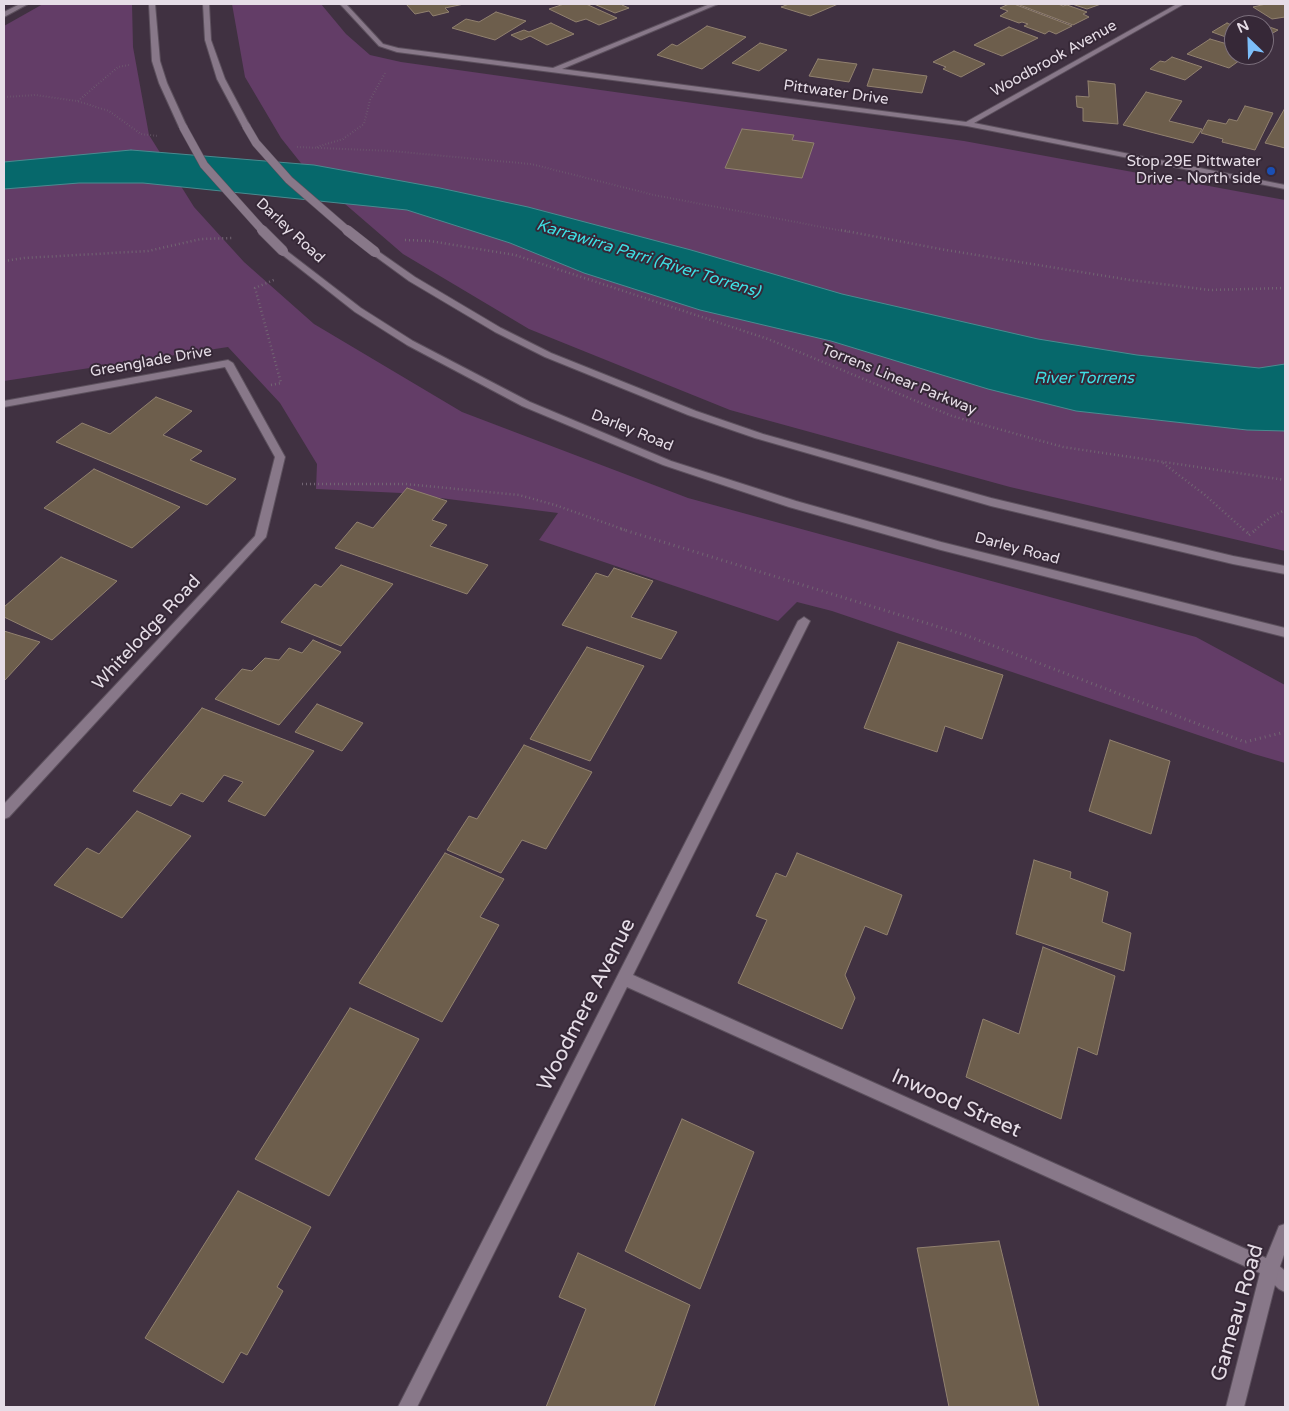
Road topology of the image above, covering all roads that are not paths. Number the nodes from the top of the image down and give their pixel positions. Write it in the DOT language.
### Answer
graph roads {
  1 [pos="25,4"];
  2 [pos="152,4"];
  3 [pos="206,4"];
  4 [pos="343,4"];
  5 [pos="716,4"];
  6 [pos="1181,4"];
  7 [pos="4,15"];
  8 [pos="554,70"];
  9 [pos="966,124"];
  10 [pos="1285,186"];
  11 [pos="4,404"];
  12 [pos="280,457"];
  13 [pos="1285,570"];
  14 [pos="804,621"];
  15 [pos="1280,632"];
  16 [pos="1285,641"];
  17 [pos="4,813"];
  18 [pos="624,978"];
  19 [pos="1285,1232"];
  20 [pos="1270,1269"];
  21 [pos="1285,1283"];
  22 [pos="407,1407"];
  23 [pos="1235,1407"];
  1 -- 7 [label="street"];
  2 -- 15 [label="street, Darley Road, bridge"];
  3 -- 13 [label="street, bridge"];
  4 -- 8 [label="street, Pittwater Drive"];
  5 -- 8 [label="street"];
  6 -- 9 [label="street, Woodbrook Avenue"];
  8 -- 9 [label="street, Pittwater Drive"];
  9 -- 10 [label="street, Pittwater Drive"];
  11 -- 12 [label="street, Greenglade Drive"];
  12 -- 17 [label="street, Whitelodge Road"];
  14 -- 18 [label="street, Woodmere Avenue"];
  15 -- 16 [label="street"];
  18 -- 20 [label="street, Inwood Street"];
  18 -- 22 [label="street, Woodmere Avenue"];
  19 -- 20 [label="street, Gameau Road"];
  20 -- 21 [label="street, Inwood Street"];
  20 -- 23 [label="street, Gameau Road"];
}
